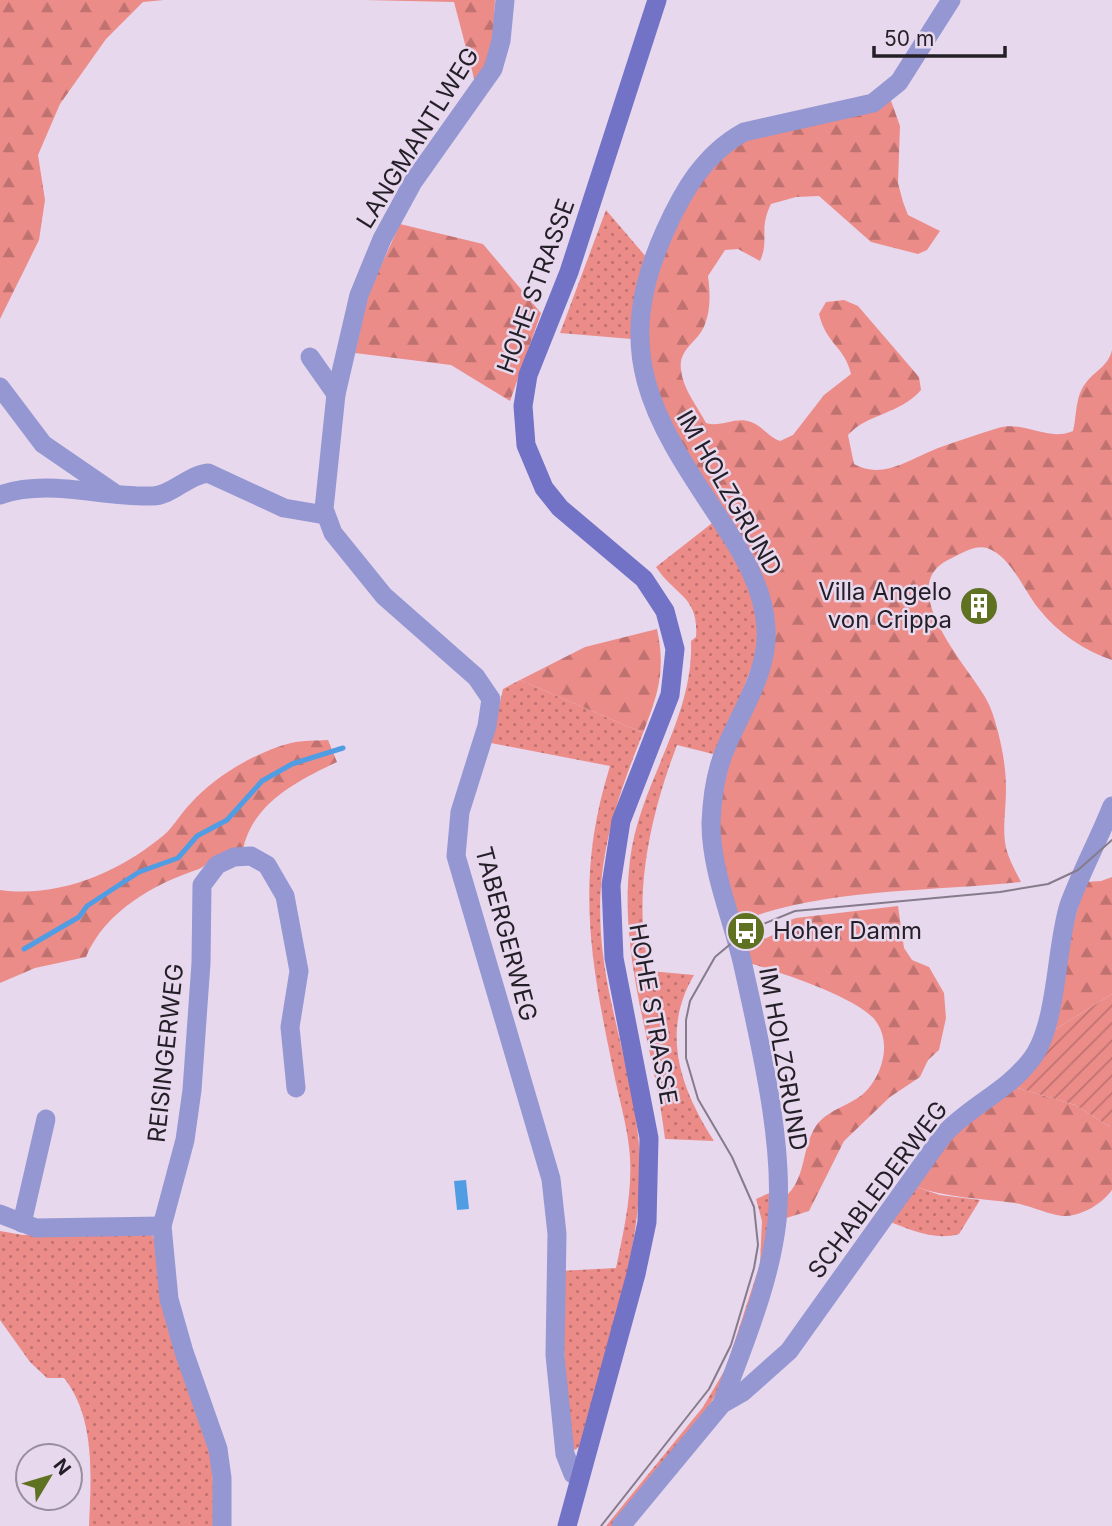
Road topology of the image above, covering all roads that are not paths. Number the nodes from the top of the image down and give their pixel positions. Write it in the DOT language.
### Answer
graph roads {
  1 [pos="505,0"];
  2 [pos="657,0"];
  3 [pos="951,0"];
  4 [pos="310,357"];
  5 [pos="0,387"];
  6 [pos="336,394"];
  7 [pos="0,495"];
  8 [pos="117,495"];
  9 [pos="325,515"];
  10 [pos="1112,806"];
  11 [pos="296,1088"];
  12 [pos="46,1118"];
  13 [pos="0,1214"];
  14 [pos="22,1223"];
  15 [pos="162,1226"];
  16 [pos="722,1404"];
  17 [pos="580,1476"];
  18 [pos="222,1526"];
  19 [pos="567,1526"];
  20 [pos="621,1526"];
  1 -- 6 [label="street, LANGMANTLWEG"];
  2 -- 17 [label="main road, HOHE STRASSE"];
  3 -- 16 [label="street, IM HOLZGRUND"];
  4 -- 6 [label="street"];
  5 -- 8 [label="street"];
  6 -- 9 [label="street"];
  7 -- 8 [label="street"];
  8 -- 9 [label="street"];
  9 -- 17 [label="street, TABERGERWEG"];
  10 -- 16 [label="street, SCHABLEDERWEG"];
  11 -- 15 [label="street, REISINGERWEG"];
  12 -- 14 [label="street"];
  13 -- 14 [label="street"];
  14 -- 15 [label="street"];
  15 -- 18 [label="street, REISINGERWEG"];
  16 -- 20 [label="street, SCHABLEDERWEG"];
  17 -- 19 [label="main road, HOHE STRASSE"];
}
